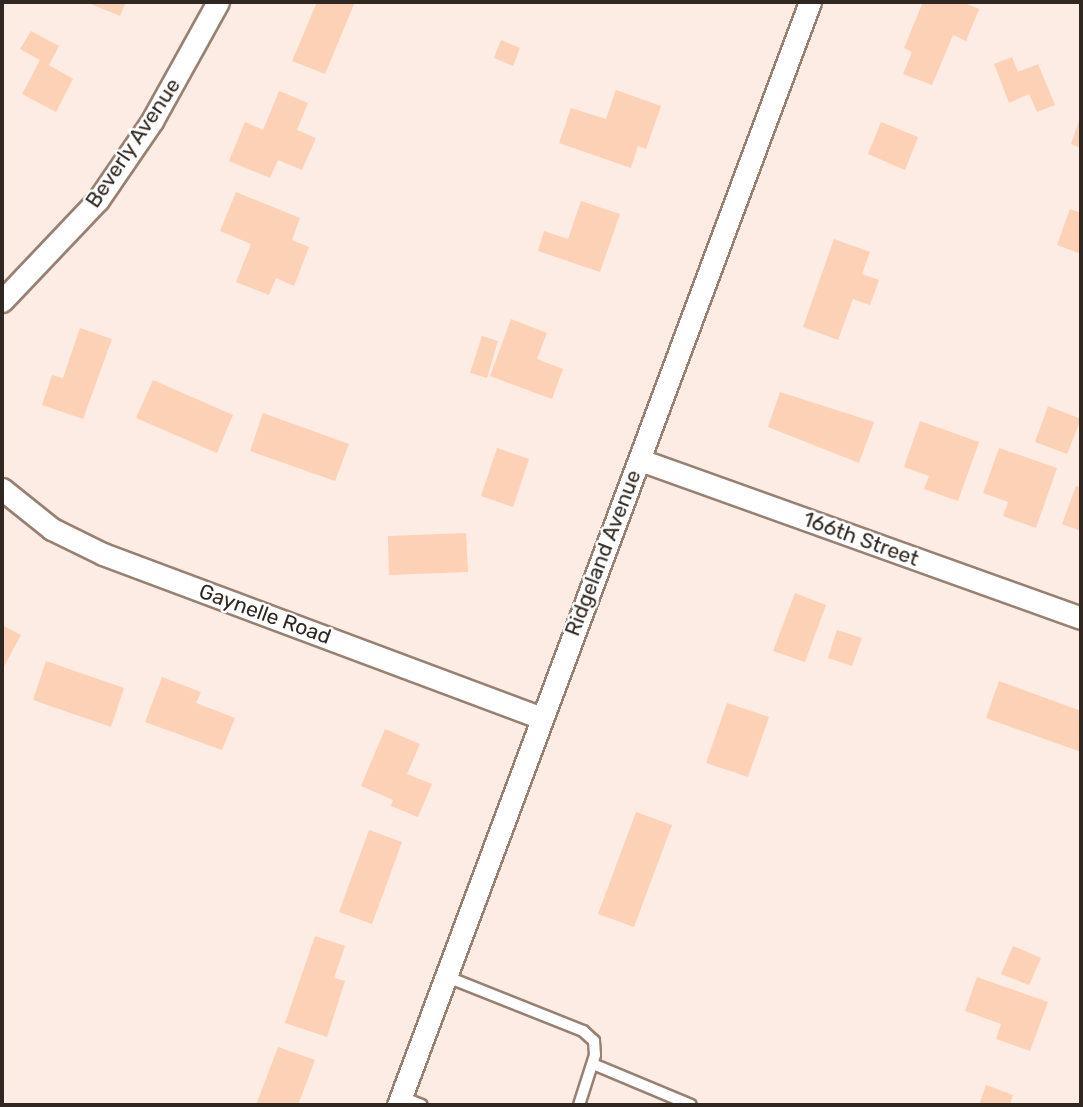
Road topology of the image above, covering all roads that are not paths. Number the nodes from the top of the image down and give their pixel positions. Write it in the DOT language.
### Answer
graph roads {
  1 [pos="218,2"];
  2 [pos="810,2"];
  3 [pos="2,301"];
  4 [pos="640,460"];
  5 [pos="2,489"];
  6 [pos="1081,618"];
  7 [pos="540,716"];
  8 [pos="445,976"];
  9 [pos="593,1064"];
  10 [pos="399,1101"];
  11 [pos="422,1105"];
  12 [pos="579,1105"];
  13 [pos="691,1105"];
  1 -- 3 [label="street, Beverly Avenue"];
  2 -- 4 [label="street, Ridgeland Avenue"];
  4 -- 6 [label="street, 166th Street"];
  4 -- 7 [label="street, Ridgeland Avenue"];
  5 -- 7 [label="street, Gaynelle Road"];
  7 -- 8 [label="street, Ridgeland Avenue"];
  8 -- 9 [label="lane"];
  8 -- 10 [label="street, Ridgeland Avenue"];
  9 -- 12 [label="lane"];
  9 -- 13 [label="lane"];
  10 -- 11 [label="lane"];
}
